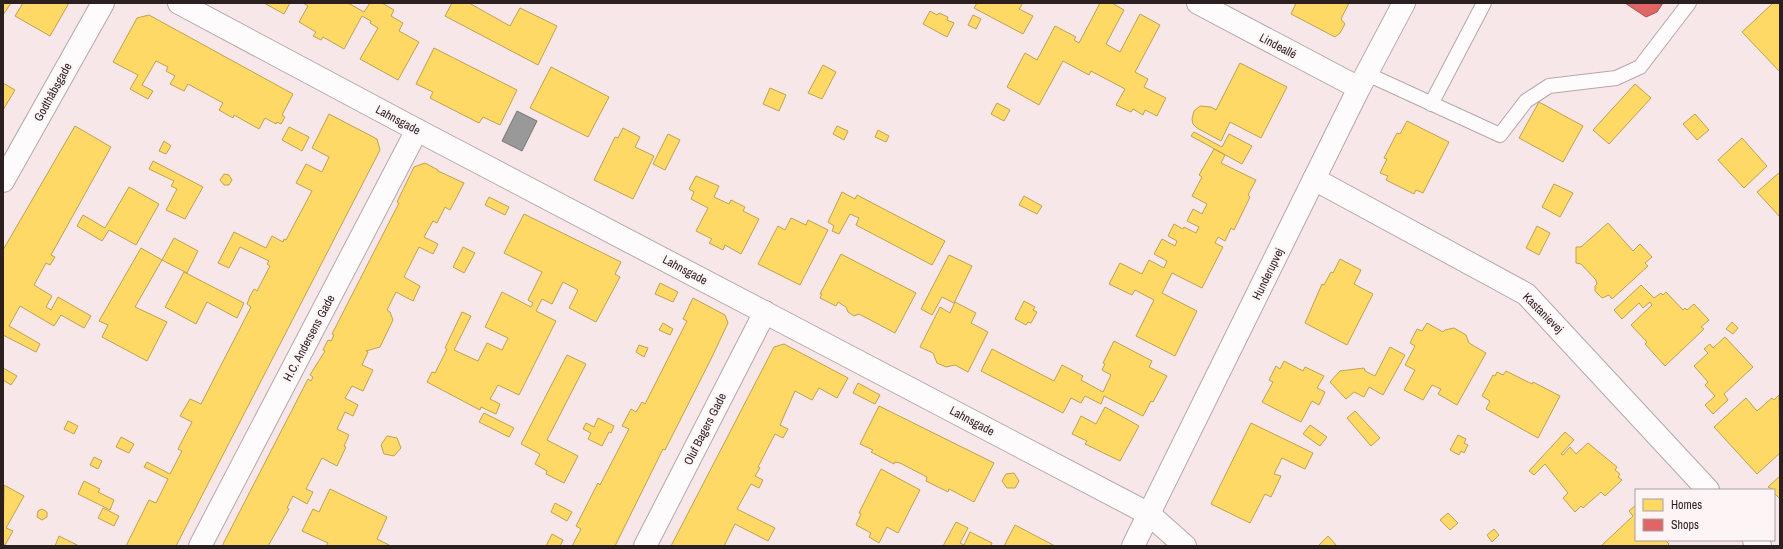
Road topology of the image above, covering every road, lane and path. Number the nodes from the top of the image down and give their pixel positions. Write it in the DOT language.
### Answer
graph roads {
  1 [pos="103,3"];
  2 [pos="179,3"];
  3 [pos="1198,3"];
  4 [pos="1404,3"];
  5 [pos="1484,3"];
  6 [pos="1689,3"];
  7 [pos="1363,81"];
  8 [pos="1431,104"];
  9 [pos="417,130"];
  10 [pos="1314,179"];
  11 [pos="3,181"];
  12 [pos="765,312"];
  13 [pos="1707,489"];
  14 [pos="1149,514"];
  15 [pos="200,546"];
  16 [pos="645,546"];
  17 [pos="1133,546"];
  18 [pos="1185,546"];
  1 -- 11 [label="street, Godthåbsgade"];
  2 -- 9 [label="street, Lahnsgade"];
  3 -- 7 [label="street, Lindeallé"];
  4 -- 7 [label="street, Hunderupvej"];
  5 -- 8 [label="lane"];
  6 -- 8 [label="lane"];
  7 -- 8 [label="lane"];
  7 -- 10 [label="street, Hunderupvej"];
  9 -- 12 [label="street, Lahnsgade"];
  9 -- 15 [label="street, H.C. Andersens Gade"];
  10 -- 13 [label="street, Kastanievej"];
  10 -- 14 [label="street, Hunderupvej"];
  12 -- 14 [label="street, Lahnsgade"];
  12 -- 16 [label="street, Oluf Bagers Gade"];
  14 -- 17 [label="street, Hunderupvej"];
  14 -- 18 [label="street, Lahnsgade"];
}
